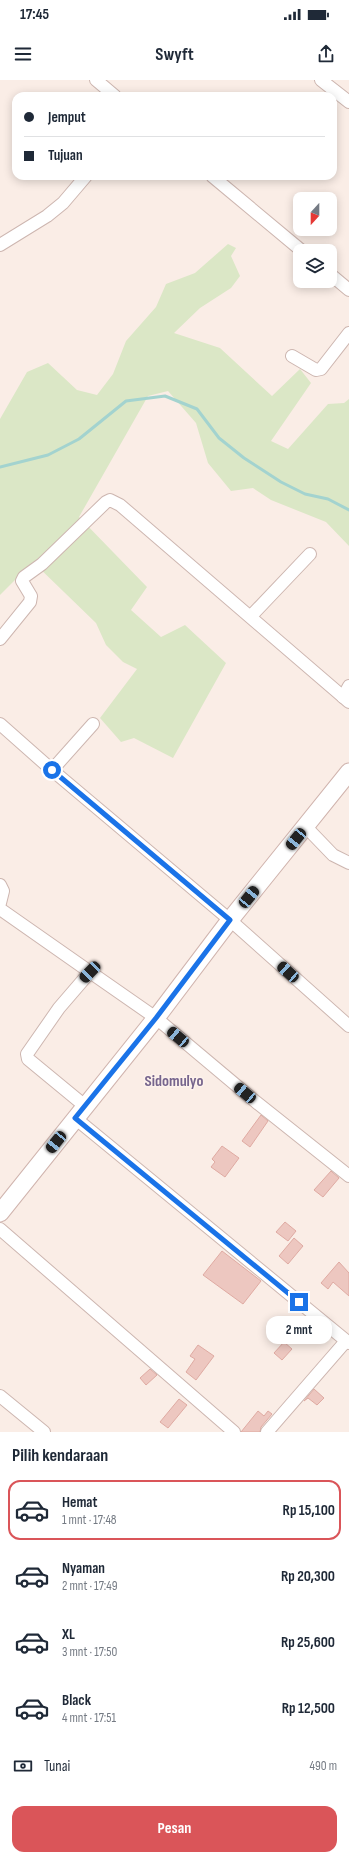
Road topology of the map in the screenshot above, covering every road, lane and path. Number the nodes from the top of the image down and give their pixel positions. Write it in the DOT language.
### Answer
graph roads {
  1 [pos="96,80"];
  2 [pos="321,80"];
  3 [pos="110,92"];
  4 [pos="336,92"];
  5 [pos="337,93"];
  6 [pos="349,102"];
  7 [pos="83,180"];
  8 [pos="217,180"];
  9 [pos="294,244"];
  10 [pos="0,245"];
  11 [pos="337,280"];
  12 [pos="349,290"];
  13 [pos="349,333"];
  14 [pos="292,356"];
  15 [pos="310,554"];
  16 [pos="251,616"];
  17 [pos="0,639"];
  18 [pos="349,686"];
  19 [pos="346,700"];
  20 [pos="0,724"];
  21 [pos="93,724"];
  22 [pos="52,770"];
  23 [pos="349,772"];
  24 [pos="306,827"];
  25 [pos="349,863"];
  26 [pos="0,884"];
  27 [pos="0,903"];
  28 [pos="0,909"];
  29 [pos="230,920"];
  30 [pos="90,972"];
  31 [pos="156,1018"];
  32 [pos="349,1026"];
  33 [pos="80,1112"];
  34 [pos="349,1176"];
  35 [pos="0,1213"];
  36 [pos="0,1229"];
  37 [pos="347,1342"];
  38 [pos="0,1396"];
  39 [pos="44,1432"];
  40 [pos="234,1432"];
  41 [pos="266,1432"];
  1 -- 3 [label="street"];
  2 -- 4 [label="street"];
  5 -- 6 [label="street"];
  7 -- 10 [label="street"];
  8 -- 9 [label="street"];
  11 -- 12 [label="street"];
  13 -- 14 [label="street"];
  15 -- 16 [label="street"];
  16 -- 17 [label="street"];
  16 -- 19 [label="street"];
  18 -- 19 [label="street"];
  20 -- 22 [label="street"];
  21 -- 22 [label="street"];
  22 -- 29 [label="street"];
  23 -- 24 [label="main road"];
  24 -- 25 [label="street"];
  24 -- 29 [label="main road"];
  26 -- 27 [label="street"];
  28 -- 30 [label="street"];
  29 -- 31 [label="main road"];
  29 -- 32 [label="street"];
  30 -- 31 [label="street"];
  30 -- 33 [label="street"];
  31 -- 33 [label="main road"];
  31 -- 34 [label="street"];
  33 -- 35 [label="main road"];
  33 -- 37 [label="street"];
  36 -- 40 [label="street"];
  37 -- 41 [label="street"];
  38 -- 39 [label="street"];
}
